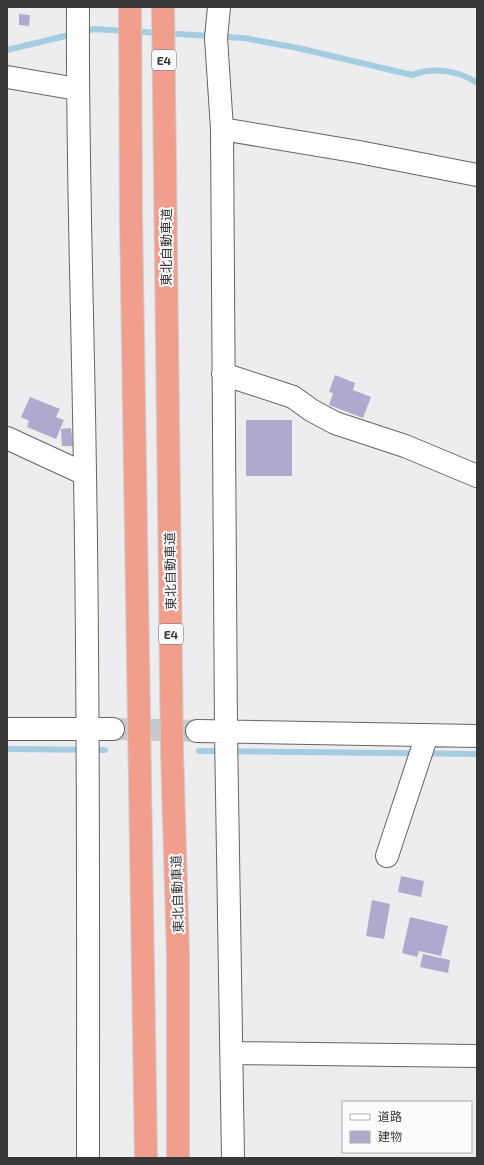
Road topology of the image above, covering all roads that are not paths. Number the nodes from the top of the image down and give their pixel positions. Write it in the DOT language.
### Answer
graph roads {
  1 [pos="78,7"];
  2 [pos="219,7"];
  3 [pos="163,9"];
  4 [pos="130,11"];
  5 [pos="7,77"];
  6 [pos="77,89"];
  7 [pos="222,129"];
  8 [pos="477,176"];
  9 [pos="223,374"];
  10 [pos="7,438"];
  11 [pos="85,474"];
  12 [pos="477,476"];
  13 [pos="88,728"];
  14 [pos="7,729"];
  15 [pos="113,729"];
  16 [pos="197,731"];
  17 [pos="226,732"];
  18 [pos="427,735"];
  19 [pos="477,736"];
  20 [pos="387,856"];
  21 [pos="232,1053"];
  22 [pos="477,1056"];
  23 [pos="88,1158"];
  24 [pos="146,1158"];
  25 [pos="178,1158"];
  26 [pos="233,1158"];
  1 -- 6 [label="street"];
  2 -- 7 [label="street"];
  3 -- 25 [label="highway, 東北自動車道 / E4"];
  4 -- 24 [label="highway"];
  5 -- 6 [label="street"];
  6 -- 11 [label="street"];
  7 -- 8 [label="street"];
  7 -- 9 [label="street"];
  9 -- 12 [label="street"];
  9 -- 17 [label="street"];
  10 -- 11 [label="street"];
  11 -- 13 [label="street"];
  13 -- 14 [label="street"];
  13 -- 15 [label="street"];
  13 -- 23 [label="street"];
  16 -- 17 [label="street"];
  17 -- 18 [label="street"];
  17 -- 21 [label="street"];
  18 -- 19 [label="street"];
  18 -- 20 [label="street"];
  21 -- 22 [label="street"];
  21 -- 26 [label="street"];
}
